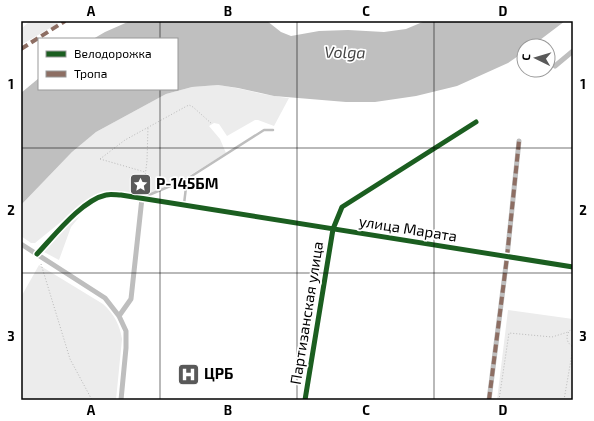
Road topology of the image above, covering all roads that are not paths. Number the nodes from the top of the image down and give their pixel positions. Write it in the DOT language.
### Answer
graph roads {
  1 [pos="573,51"];
  2 [pos="556,65"];
  3 [pos="476,122"];
  4 [pos="273,130"];
  5 [pos="519,141"];
  6 [pos="187,179"];
  7 [pos="142,198"];
  8 [pos="184,205"];
  9 [pos="333,229"];
  10 [pos="21,244"];
  11 [pos="37,254"];
  12 [pos="507,257"];
  13 [pos="573,266"];
  14 [pos="120,316"];
  15 [pos="121,400"];
  16 [pos="305,400"];
  17 [pos="489,400"];
  1 -- 2 [label="street"];
  3 -- 9 [label="street, Партизанская улица"];
  4 -- 6 [label="lane"];
  5 -- 12 [label="street"];
  6 -- 7 [label="lane"];
  6 -- 8 [label="lane"];
  7 -- 8 [label="street, улица Марата"];
  7 -- 11 [label="street, улица Марата"];
  7 -- 14 [label="street"];
  8 -- 9 [label="street, улица Марата"];
  9 -- 12 [label="street, улица Марата"];
  9 -- 16 [label="street, Партизанская улица"];
  10 -- 11 [label="street"];
  11 -- 14 [label="street"];
  12 -- 13 [label="street, улица Марата"];
  12 -- 17 [label="street"];
  14 -- 15 [label="street"];
}
